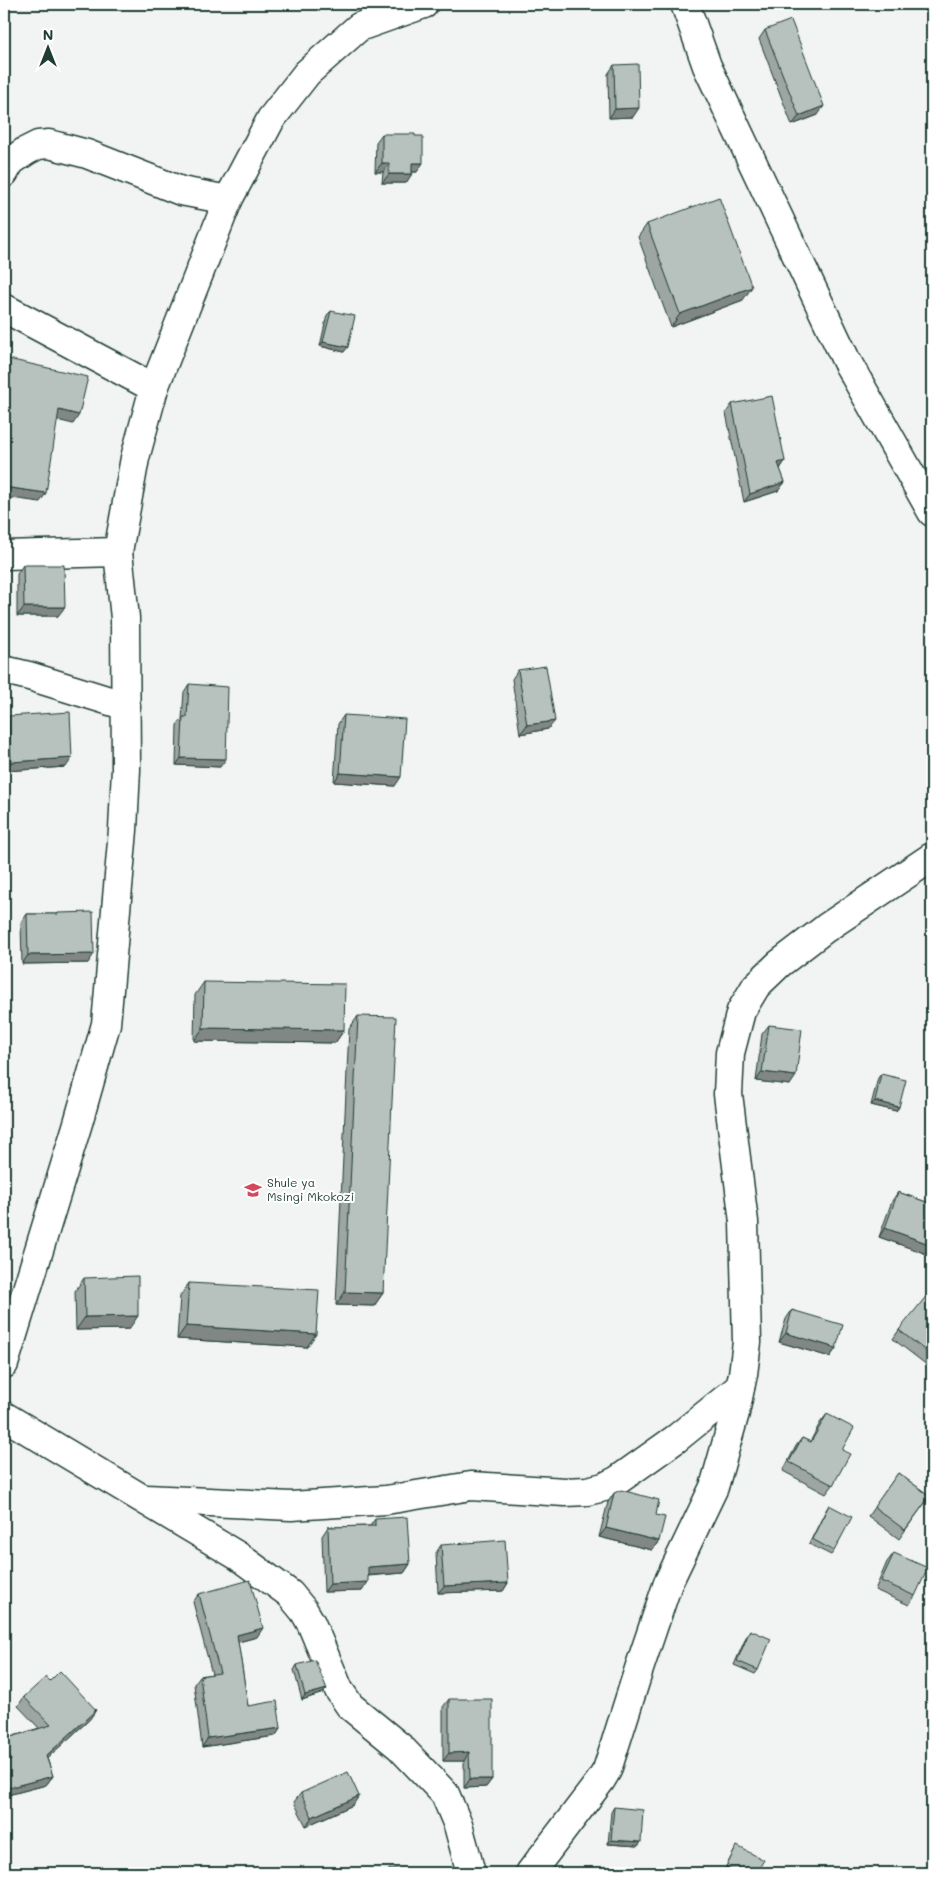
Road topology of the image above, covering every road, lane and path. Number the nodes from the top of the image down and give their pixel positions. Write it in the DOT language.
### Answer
graph roads {
  1 [pos="424,4"];
  2 [pos="686,4"];
  3 [pos="4,173"];
  4 [pos="228,200"];
  5 [pos="4,308"];
  6 [pos="154,388"];
  7 [pos="932,512"];
  8 [pos="118,552"];
  9 [pos="4,555"];
  10 [pos="4,670"];
  11 [pos="126,706"];
  12 [pos="932,857"];
  13 [pos="4,1364"];
  14 [pos="740,1387"];
  15 [pos="4,1416"];
  16 [pos="142,1498"];
  17 [pos="471,1873"];
  18 [pos="530,1873"];
  1 -- 4 [label="street"];
  2 -- 7 [label="street"];
  3 -- 4 [label="street"];
  4 -- 6 [label="street"];
  5 -- 6 [label="street"];
  6 -- 8 [label="street"];
  8 -- 9 [label="street"];
  8 -- 11 [label="street"];
  10 -- 11 [label="street"];
  11 -- 13 [label="street"];
  12 -- 14 [label="street"];
  14 -- 16 [label="street"];
  14 -- 18 [label="street"];
  15 -- 16 [label="street"];
  16 -- 17 [label="street"];
}
